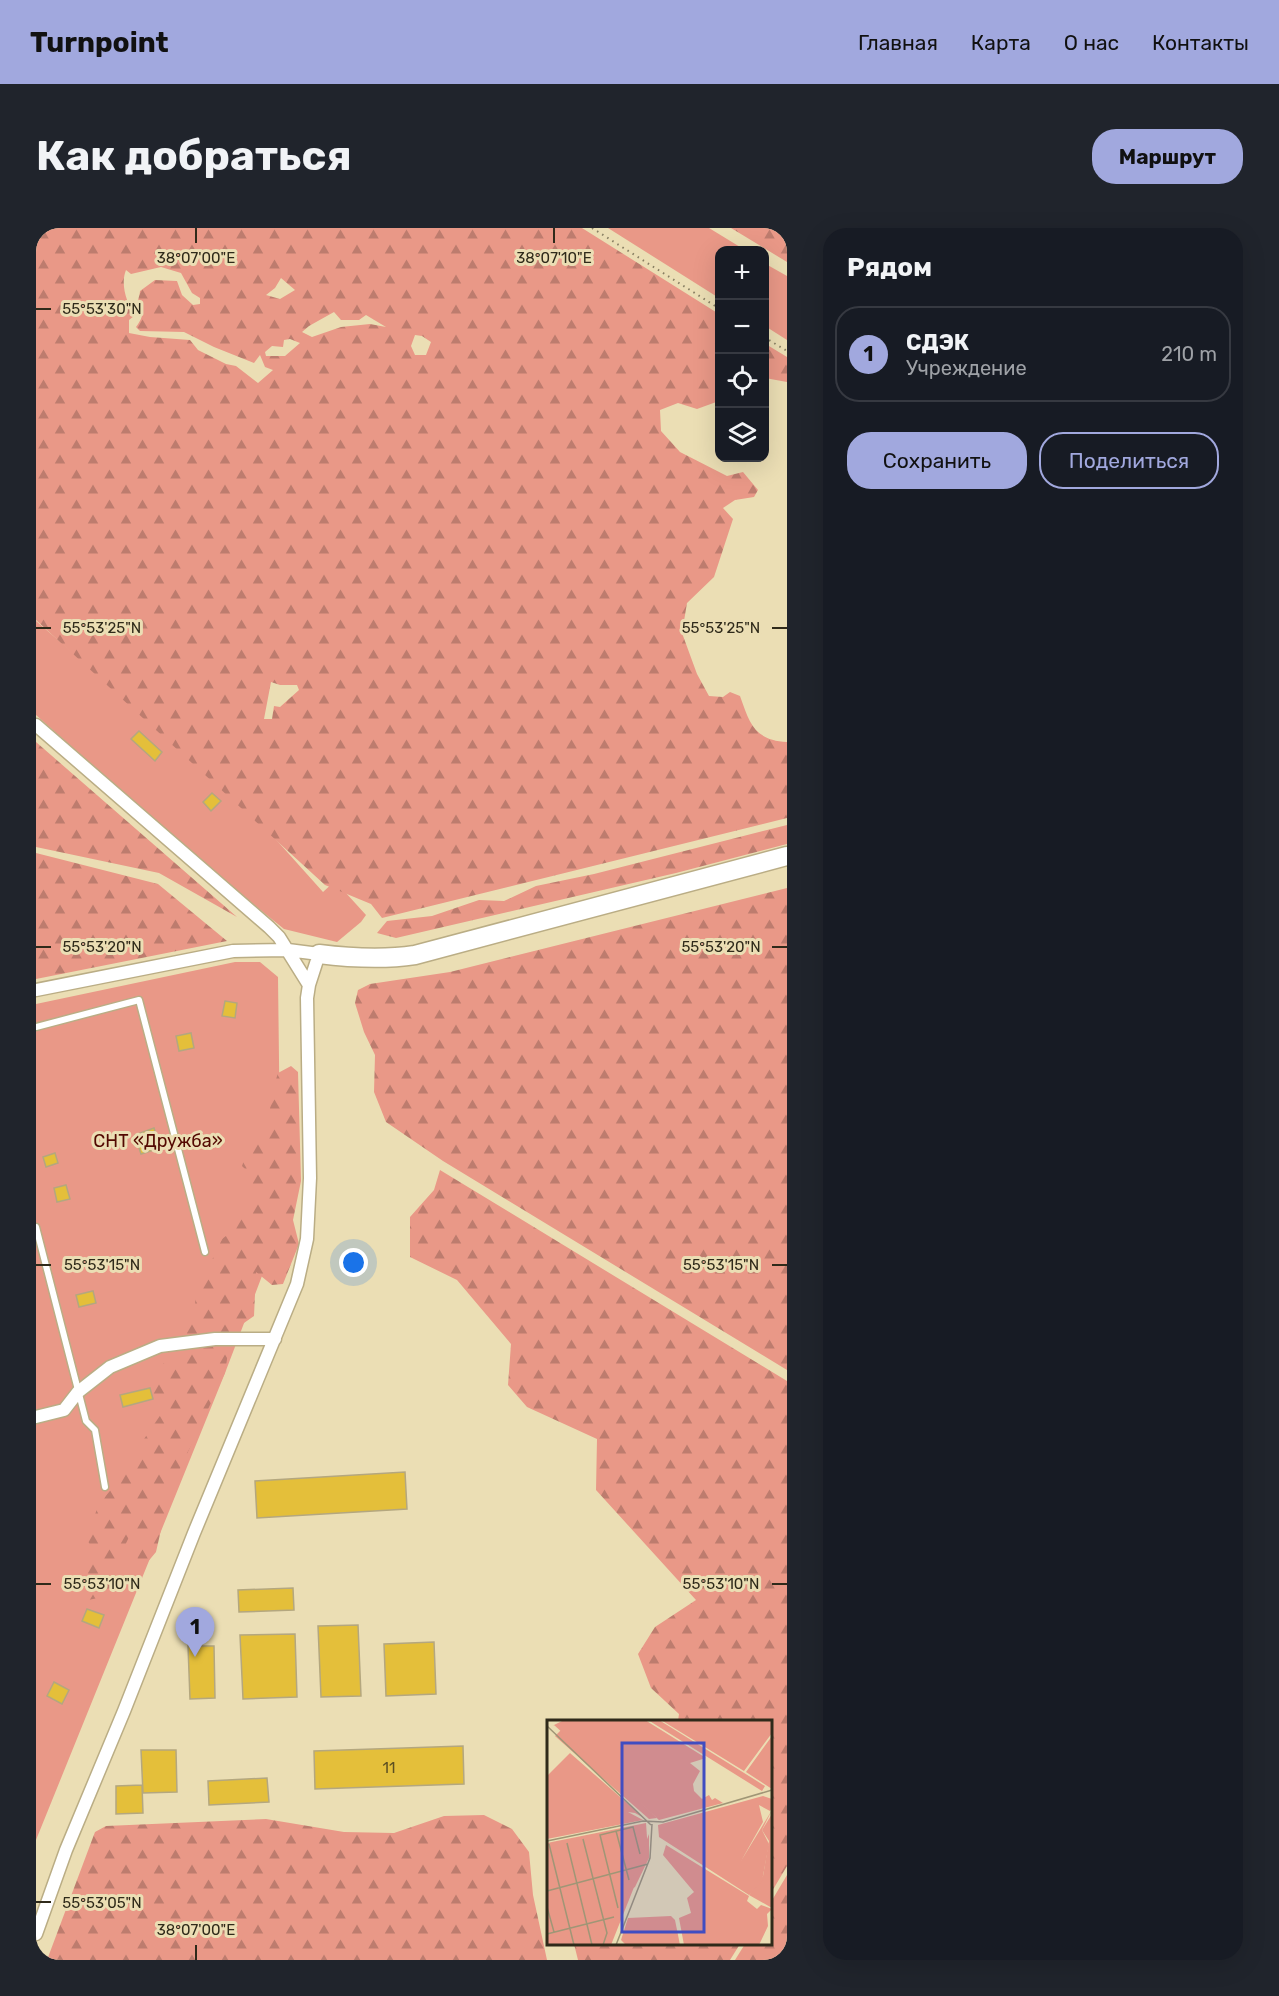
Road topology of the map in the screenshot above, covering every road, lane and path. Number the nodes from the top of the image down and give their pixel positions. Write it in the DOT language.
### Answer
graph roads {
  1 [pos="592,228"];
  2 [pos="715,306"];
  3 [pos="769,340"];
  4 [pos="787,351"];
  5 [pos="36,724"];
  6 [pos="787,856"];
  7 [pos="288,950"];
  8 [pos="319,954"];
  9 [pos="309,985"];
  10 [pos="36,990"];
  11 [pos="36,1027"];
  12 [pos="36,1227"];
  13 [pos="205,1252"];
  14 [pos="275,1339"];
  15 [pos="78,1392"];
  16 [pos="36,1417"];
  17 [pos="105,1487"];
  18 [pos="36,1934"];
  1 -- 2 [label="path"];
  3 -- 4 [label="path"];
  5 -- 7 [label="street"];
  6 -- 8 [label="street"];
  7 -- 8 [label="street"];
  7 -- 9 [label="street"];
  7 -- 10 [label="street"];
  8 -- 9 [label="street"];
  9 -- 14 [label="street"];
  11 -- 13 [label="lane"];
  12 -- 15 [label="lane"];
  14 -- 15 [label="street"];
  14 -- 18 [label="street"];
  15 -- 16 [label="street"];
  15 -- 17 [label="lane"];
}
